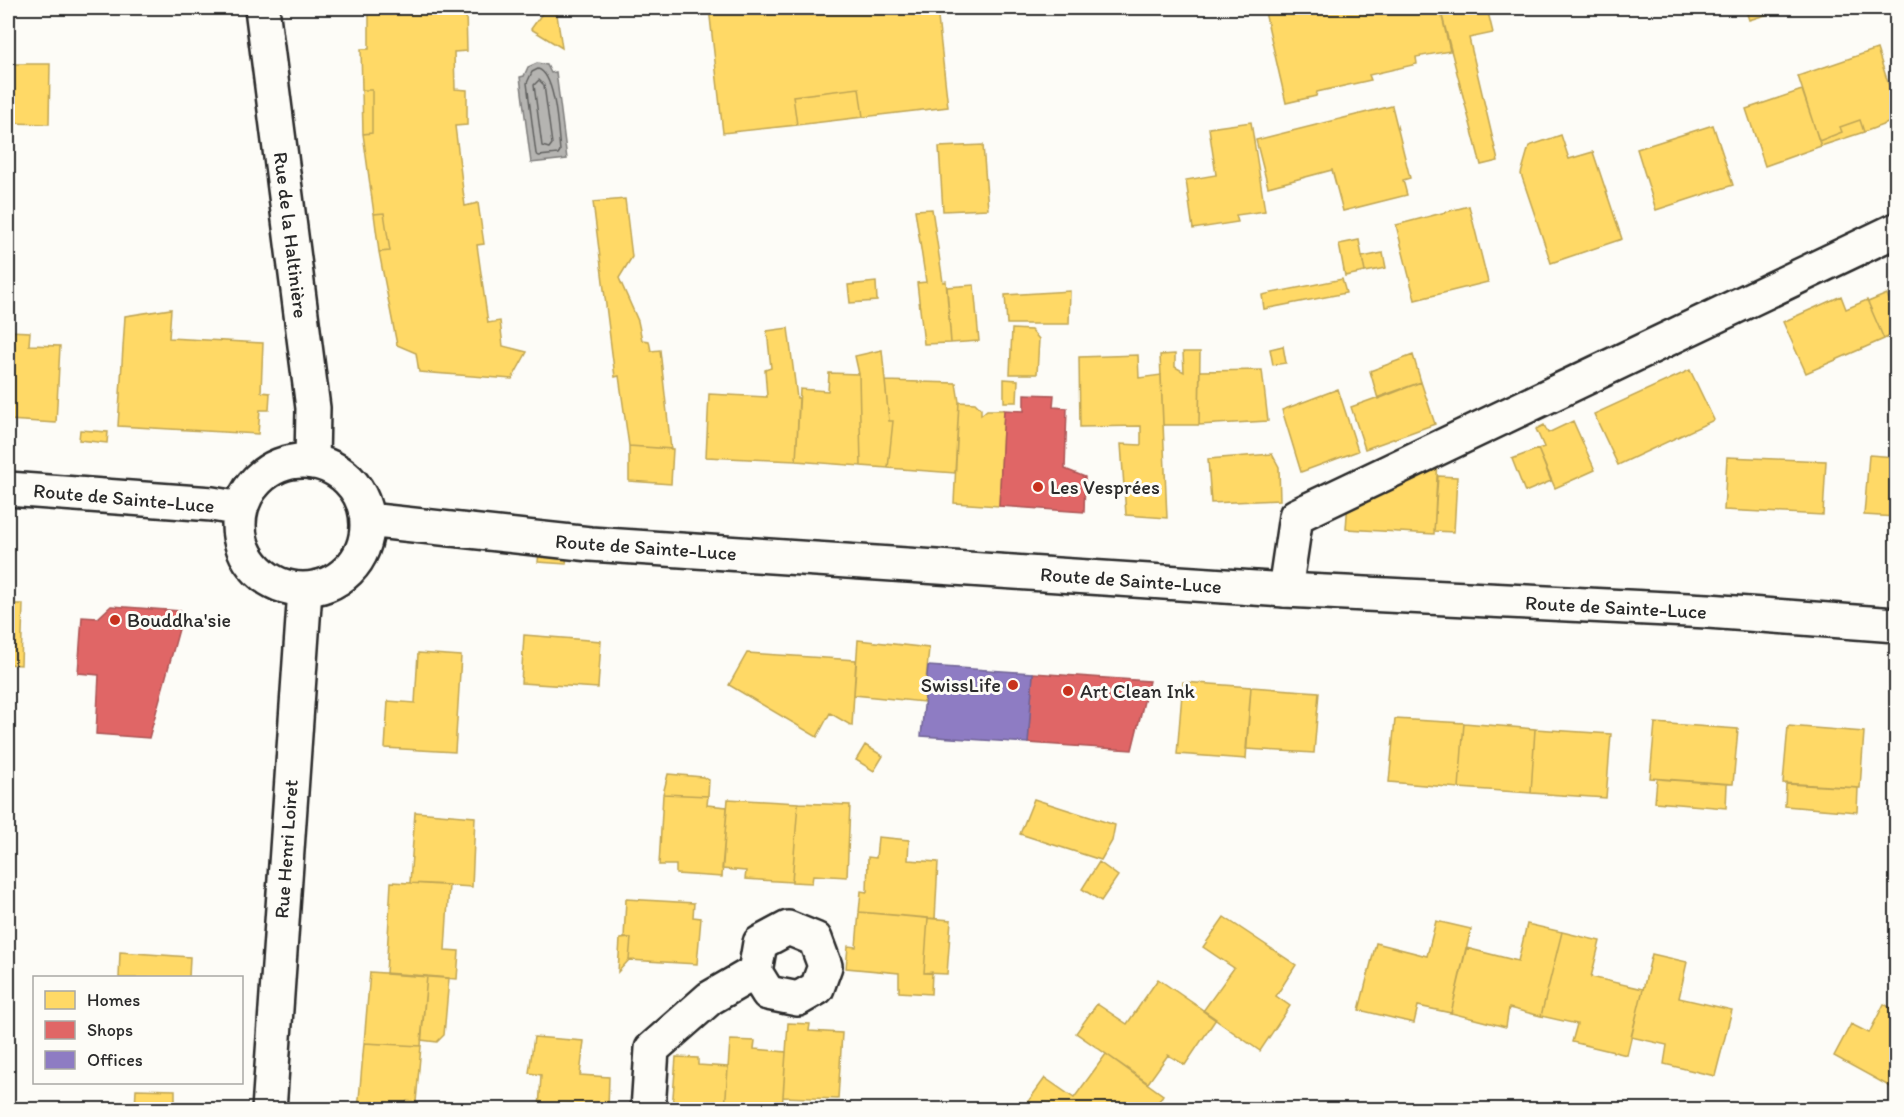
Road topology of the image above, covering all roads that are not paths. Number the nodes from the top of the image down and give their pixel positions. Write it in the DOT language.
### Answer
graph roads {
  1 [pos="262,8"];
  2 [pos="1896,230"];
  3 [pos="312,462"];
  4 [pos="8,489"];
  5 [pos="241,509"];
  6 [pos="367,520"];
  7 [pos="305,590"];
  8 [pos="1285,590"];
  9 [pos="1896,625"];
  10 [pos="754,972"];
  11 [pos="269,1110"];
  12 [pos="648,1110"];
  1 -- 3 [label="street, Rue de la Haltinière"];
  2 -- 8 [label="street"];
  3 -- 5 [label="street, Route de Sainte-Luce"];
  3 -- 6 [label="street, Route de Sainte-Luce"];
  4 -- 5 [label="street, Route de Sainte-Luce"];
  5 -- 7 [label="street, Route de Sainte-Luce"];
  6 -- 7 [label="street, Route de Sainte-Luce"];
  6 -- 8 [label="street, Route de Sainte-Luce"];
  7 -- 11 [label="street, Rue Henri Loiret"];
  8 -- 9 [label="street, Route de Sainte-Luce"];
  10 -- 12 [label="street"];
}
